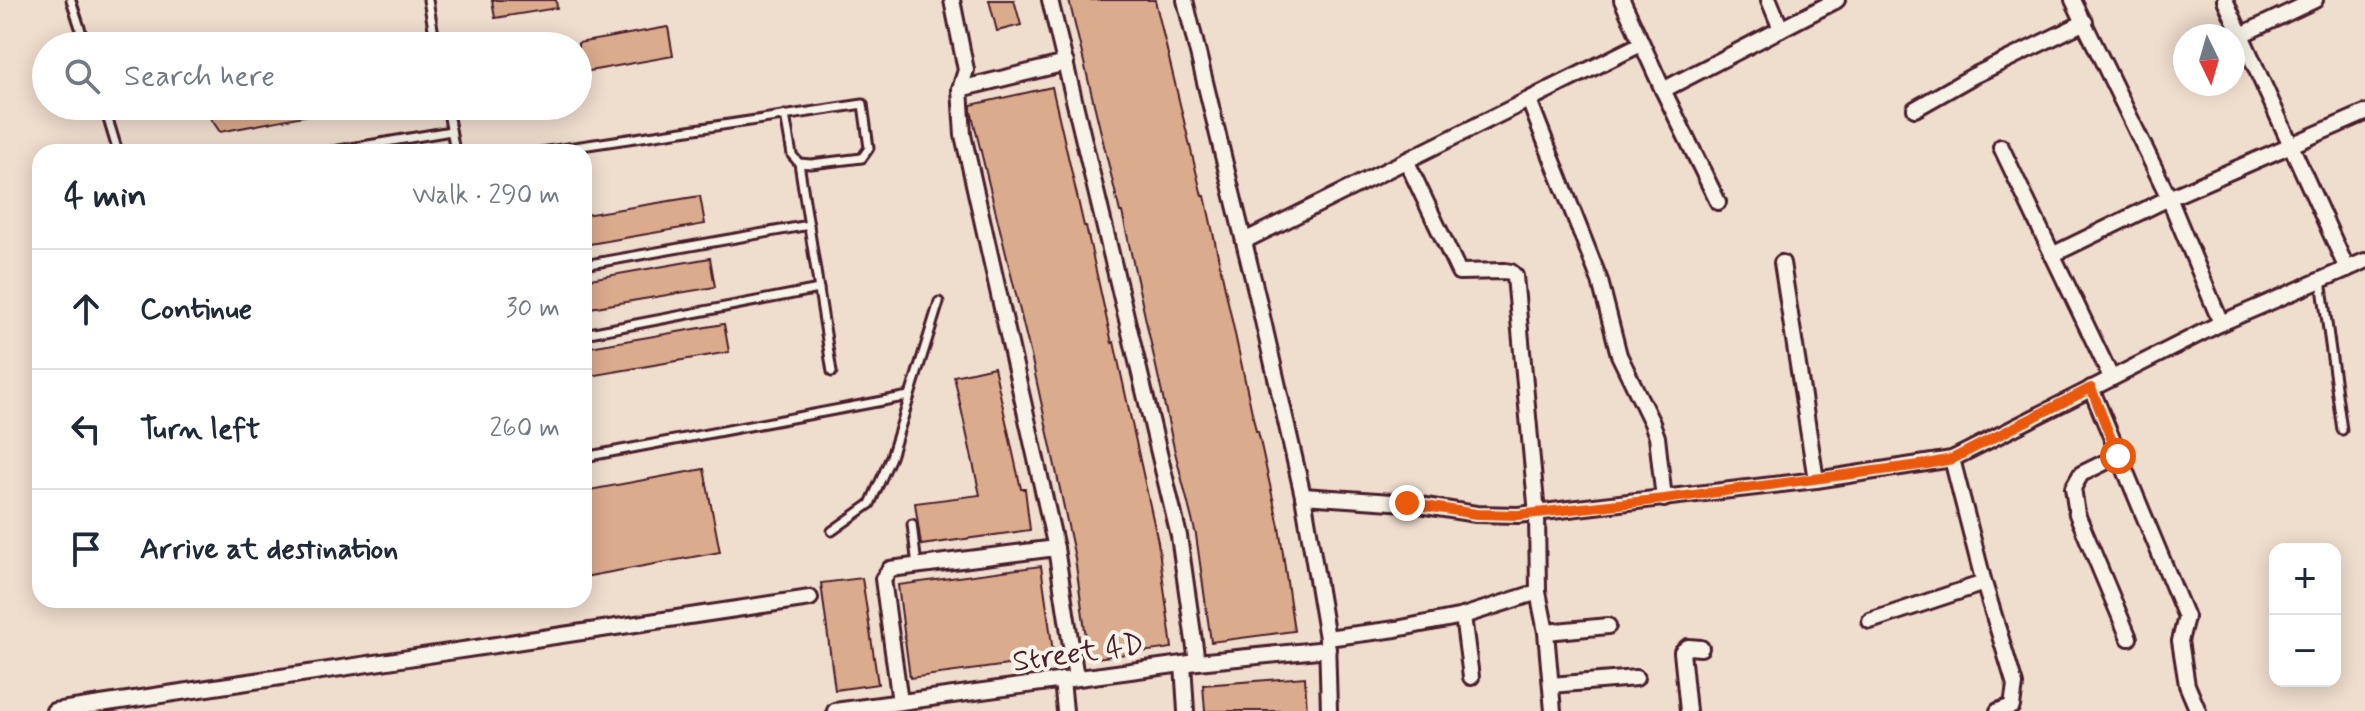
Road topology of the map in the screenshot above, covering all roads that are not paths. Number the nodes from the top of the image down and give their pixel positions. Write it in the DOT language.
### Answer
graph roads {
  1 [pos="71,0"];
  2 [pos="428,0"];
  3 [pos="952,0"];
  4 [pos="1050,0"];
  5 [pos="1185,0"];
  6 [pos="1622,0"];
  7 [pos="1769,0"];
  8 [pos="1837,0"];
  9 [pos="2073,0"];
  10 [pos="2225,0"];
  11 [pos="2315,0"];
  12 [pos="2085,22"];
  13 [pos="2236,24"];
  14 [pos="1781,29"];
  15 [pos="81,32"];
  16 [pos="434,32"];
  17 [pos="2245,33"];
  18 [pos="1641,44"];
  19 [pos="2245,44"];
  20 [pos="1066,63"];
  21 [pos="960,89"];
  22 [pos="1663,90"];
  23 [pos="1529,100"];
  24 [pos="1915,109"];
  25 [pos="2365,113"];
  26 [pos="785,115"];
  27 [pos="108,120"];
  28 [pos="449,120"];
  29 [pos="451,131"];
  30 [pos="116,144"];
  31 [pos="374,144"];
  32 [pos="453,144"];
  33 [pos="592,144"];
  34 [pos="2292,146"];
  35 [pos="2001,147"];
  36 [pos="1407,162"];
  37 [pos="799,163"];
  38 [pos="2169,198"];
  39 [pos="1718,202"];
  40 [pos="809,225"];
  41 [pos="1244,241"];
  42 [pos="2052,255"];
  43 [pos="2365,261"];
  44 [pos="1782,263"];
  45 [pos="592,264"];
  46 [pos="2347,269"];
  47 [pos="2321,280"];
  48 [pos="819,289"];
  49 [pos="939,302"];
  50 [pos="2221,323"];
  51 [pos="592,332"];
  52 [pos="832,372"];
  53 [pos="2111,377"];
  54 [pos="2091,388"];
  55 [pos="909,396"];
  56 [pos="2342,430"];
  57 [pos="592,455"];
  58 [pos="2118,456"];
  59 [pos="1952,459"];
  60 [pos="1816,480"];
  61 [pos="1303,496"];
  62 [pos="1664,499"];
  63 [pos="1537,514"];
  64 [pos="912,524"];
  65 [pos="832,531"];
  66 [pos="1056,548"];
  67 [pos="917,566"];
  68 [pos="1984,583"];
  69 [pos="1538,592"];
  70 [pos="810,598"];
  71 [pos="1463,616"];
  72 [pos="1870,621"];
  73 [pos="1608,626"];
  74 [pos="1546,632"];
  75 [pos="2129,638"];
  76 [pos="1327,643"];
  77 [pos="1701,648"];
  78 [pos="1190,663"];
  79 [pos="1471,677"];
  80 [pos="1636,678"];
  81 [pos="1069,679"];
  82 [pos="1551,685"];
  83 [pos="900,702"];
  84 [pos="54,711"];
  85 [pos="835,711"];
  86 [pos="1065,711"];
  87 [pos="1186,711"];
  88 [pos="1329,711"];
  89 [pos="1553,711"];
  90 [pos="1688,711"];
  91 [pos="1998,711"];
  92 [pos="2198,711"];
  1 -- 15 [label="lane"];
  2 -- 16 [label="lane"];
  3 -- 21 [label="street"];
  4 -- 20 [label="street"];
  5 -- 41 [label="street"];
  6 -- 18 [label="street"];
  7 -- 14 [label="street"];
  8 -- 14 [label="street"];
  9 -- 12 [label="street"];
  10 -- 13 [label="street"];
  11 -- 17 [label="street"];
  12 -- 24 [label="street"];
  12 -- 38 [label="street"];
  14 -- 22 [label="street"];
  18 -- 22 [label="street"];
  18 -- 23 [label="street"];
  19 -- 34 [label="street"];
  20 -- 21 [label="street"];
  20 -- 78 [label="street"];
  21 -- 66 [label="street"];
  22 -- 39 [label="street"];
  23 -- 36 [label="street"];
  23 -- 62 [label="street"];
  25 -- 34 [label="street"];
  26 -- 33 [label="lane"];
  26 -- 37 [label="lane"];
  26 -- 37 [label="lane"];
  27 -- 30 [label="lane"];
  28 -- 29 [label="lane"];
  29 -- 31 [label="lane"];
  29 -- 32 [label="lane"];
  34 -- 38 [label="street"];
  34 -- 46 [label="street"];
  35 -- 42 [label="street"];
  36 -- 41 [label="street"];
  36 -- 63 [label="street"];
  37 -- 40 [label="lane"];
  38 -- 42 [label="street"];
  38 -- 50 [label="street"];
  40 -- 45 [label="lane"];
  40 -- 48 [label="lane"];
  41 -- 61 [label="street"];
  42 -- 53 [label="street"];
  43 -- 46 [label="street"];
  44 -- 60 [label="street"];
  46 -- 47 [label="street"];
  47 -- 50 [label="street"];
  47 -- 56 [label="lane"];
  48 -- 51 [label="lane"];
  48 -- 52 [label="lane"];
  49 -- 55 [label="lane"];
  50 -- 53 [label="street"];
  53 -- 54 [label="street"];
  54 -- 58 [label="street"];
  54 -- 59 [label="street"];
  55 -- 57 [label="lane"];
  55 -- 65 [label="lane"];
  58 -- 75 [label="street"];
  58 -- 92 [label="street"];
  59 -- 60 [label="street"];
  59 -- 68 [label="street"];
  60 -- 62 [label="street"];
  61 -- 63 [label="street"];
  61 -- 76 [label="street"];
  62 -- 63 [label="street"];
  63 -- 69 [label="street"];
  64 -- 67 [label="lane"];
  66 -- 67 [label="street"];
  66 -- 81 [label="street"];
  67 -- 83 [label="street"];
  68 -- 72 [label="street"];
  68 -- 91 [label="street"];
  69 -- 71 [label="street, Street 4D"];
  69 -- 74 [label="street"];
  70 -- 84 [label="street"];
  71 -- 76 [label="street, Street 4D"];
  71 -- 79 [label="street"];
  73 -- 74 [label="street"];
  74 -- 82 [label="street"];
  76 -- 78 [label="street, Street 4D"];
  76 -- 88 [label="street"];
  77 -- 90 [label="street"];
  78 -- 81 [label="street, Street 4D"];
  78 -- 87 [label="street"];
  80 -- 82 [label="street"];
  81 -- 83 [label="street, Street 4D"];
  81 -- 86 [label="street"];
  82 -- 89 [label="street"];
  83 -- 85 [label="street, Street 4D"];
}
